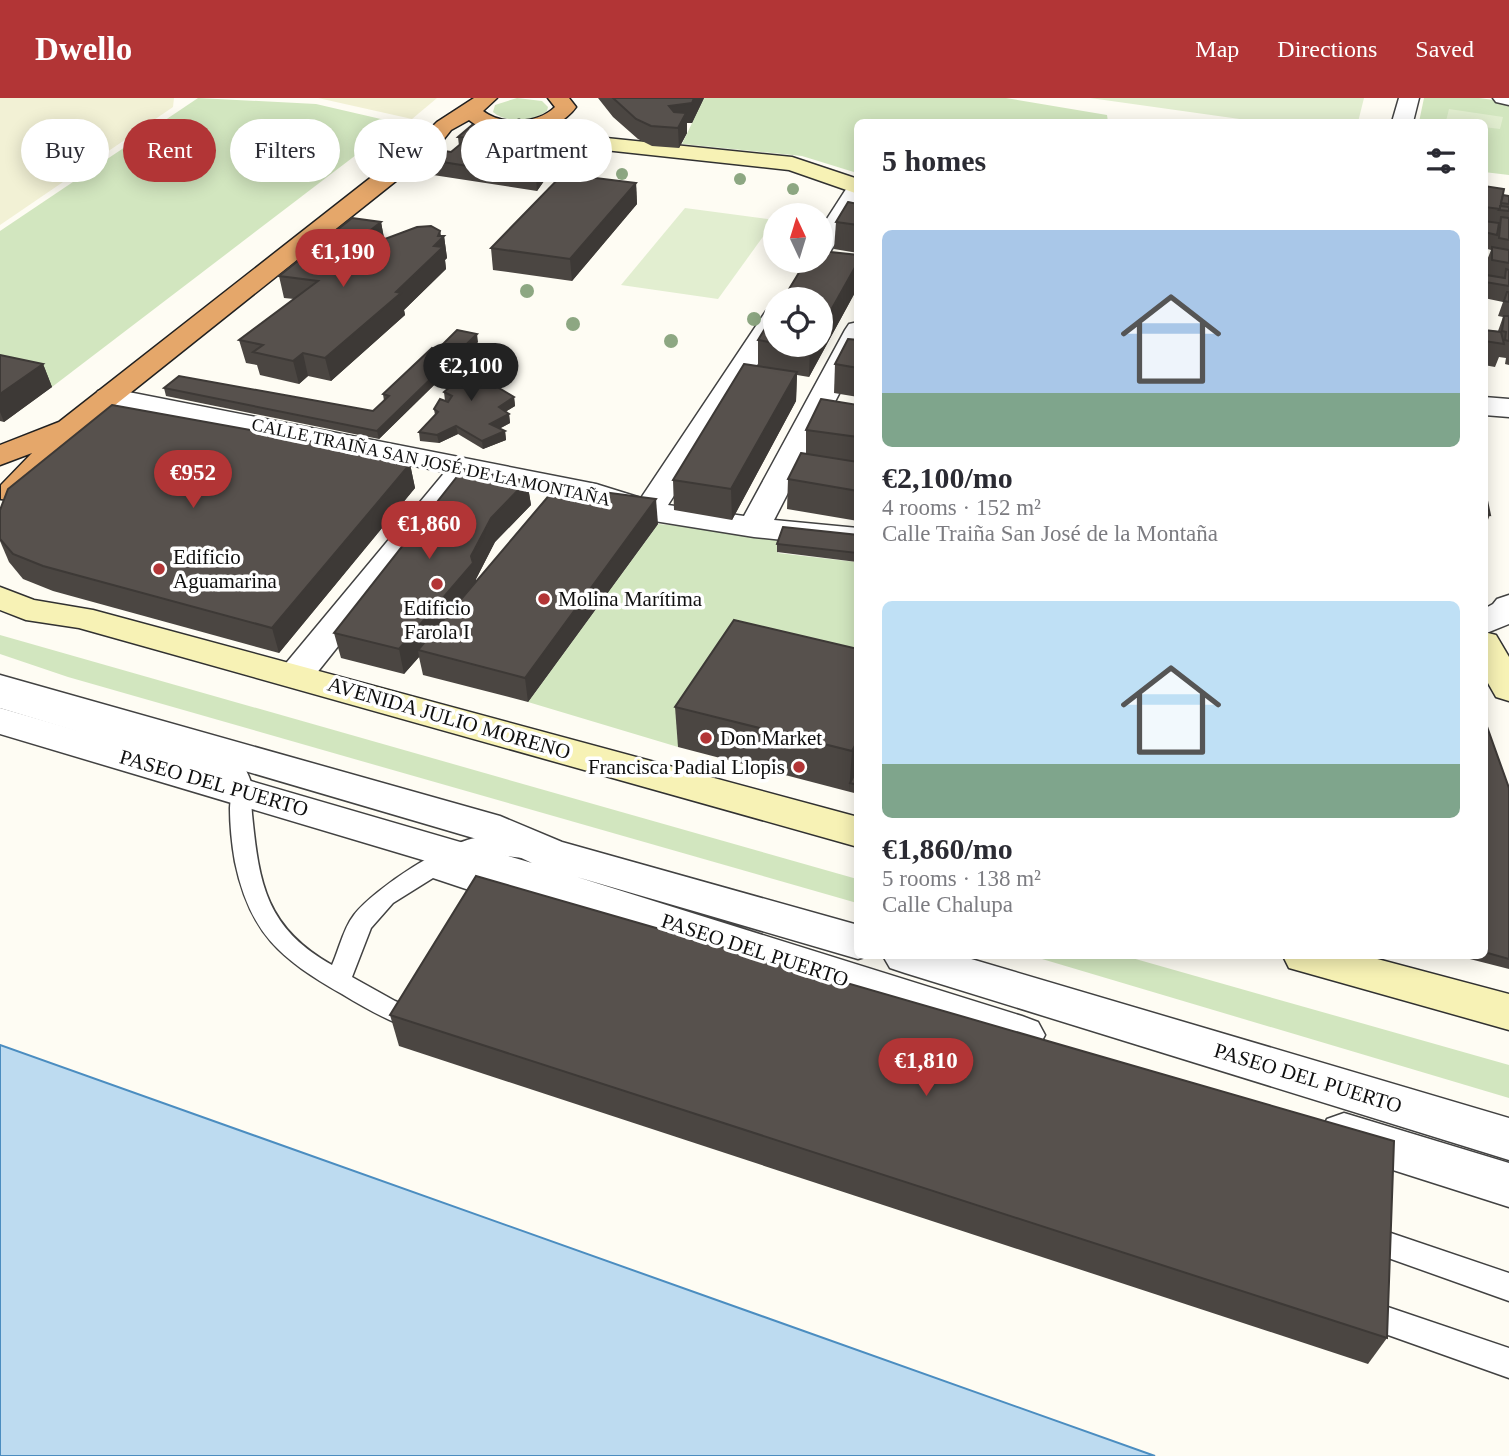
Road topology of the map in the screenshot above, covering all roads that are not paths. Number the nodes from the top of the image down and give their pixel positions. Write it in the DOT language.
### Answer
graph roads {
  1 [pos="1409,98"];
  2 [pos="1503,98"];
  3 [pos="1509,99"];
  4 [pos="562,102"];
  5 [pos="480,103"];
  6 [pos="480,119"];
  7 [pos="548,119"];
  8 [pos="1403,119"];
  9 [pos="447,123"];
  10 [pos="612,145"];
  11 [pos="625,146"];
  12 [pos="380,182"];
  13 [pos="854,187"];
  14 [pos="854,194"];
  15 [pos="833,228"];
  16 [pos="763,335"];
  17 [pos="854,343"];
  18 [pos="108,397"];
  19 [pos="1488,406"];
  20 [pos="1509,408"];
  21 [pos="70,427"];
  22 [pos="0,456"];
  23 [pos="465,467"];
  24 [pos="4,494"];
  25 [pos="648,511"];
  26 [pos="754,527"];
  27 [pos="854,538"];
  28 [pos="0,572"];
  29 [pos="0,597"];
  30 [pos="81,618"];
  31 [pos="295,676"];
  32 [pos="0,687"];
  33 [pos="0,701"];
  34 [pos="0,721"];
  35 [pos="244,792"];
  36 [pos="854,831"];
  37 [pos="550,854"];
  38 [pos="443,862"];
  39 [pos="854,941"];
  40 [pos="915,959"];
  41 [pos="1315,959"];
  42 [pos="338,981"];
  43 [pos="1509,1012"];
  44 [pos="414,1020"];
  45 [pos="1063,1047"];
  46 [pos="1312,1124"];
  47 [pos="1509,1139"];
  48 [pos="1509,1185"];
  49 [pos="1373,1240"];
  50 [pos="1509,1287"];
  51 [pos="1370,1315"];
  52 [pos="1509,1363"];
  1 -- 8 [label="street"];
  2 -- 3 [label="street"];
  4 -- 7 [label="highway"];
  4 -- 11 [label="street"];
  5 -- 6 [label="highway"];
  5 -- 9 [label="highway"];
  10 -- 11 [label="street"];
  11 -- 13 [label="street"];
  12 -- 18 [label="highway"];
  14 -- 15 [label="street"];
  16 -- 25 [label="street"];
  17 -- 26 [label="street"];
  18 -- 21 [label="highway"];
  18 -- 23 [label="street, CALLE TRAIÑA SAN JOSÉ DE LA MONTAÑA"];
  19 -- 20 [label="street"];
  21 -- 22 [label="highway"];
  21 -- 24 [label="highway"];
  23 -- 25 [label="street, CALLE TRAIÑA SAN JOSÉ DE LA MONTAÑA"];
  23 -- 31 [label="street"];
  25 -- 26 [label="street, CALLE TRAIÑA SAN JOSÉ DE LA MONTAÑA"];
  26 -- 27 [label="street, CALLE TRAIÑA SAN JOSÉ DE LA MONTAÑA"];
  28 -- 30 [label="street, AVENIDA JULIO MORENO"];
  29 -- 30 [label="street, AVENIDA JULIO MORENO"];
  30 -- 31 [label="street, AVENIDA JULIO MORENO"];
  31 -- 36 [label="street, AVENIDA JULIO MORENO"];
  32 -- 37 [label="street, PASEO DEL PUERTO"];
  33 -- 35 [label="lane"];
  34 -- 35 [label="street, PASEO DEL PUERTO"];
  35 -- 38 [label="street, PASEO DEL PUERTO"];
  35 -- 42 [label="lane"];
  37 -- 38 [label="lane"];
  37 -- 39 [label="street, PASEO DEL PUERTO"];
  38 -- 42 [label="lane"];
  38 -- 45 [label="street, PASEO DEL PUERTO"];
  40 -- 47 [label="street, PASEO DEL PUERTO"];
  41 -- 43 [label="street"];
  42 -- 44 [label="lane"];
  46 -- 48 [label="street, PASEO DEL PUERTO"];
  49 -- 50 [label="lane"];
  51 -- 52 [label="lane"];
}
